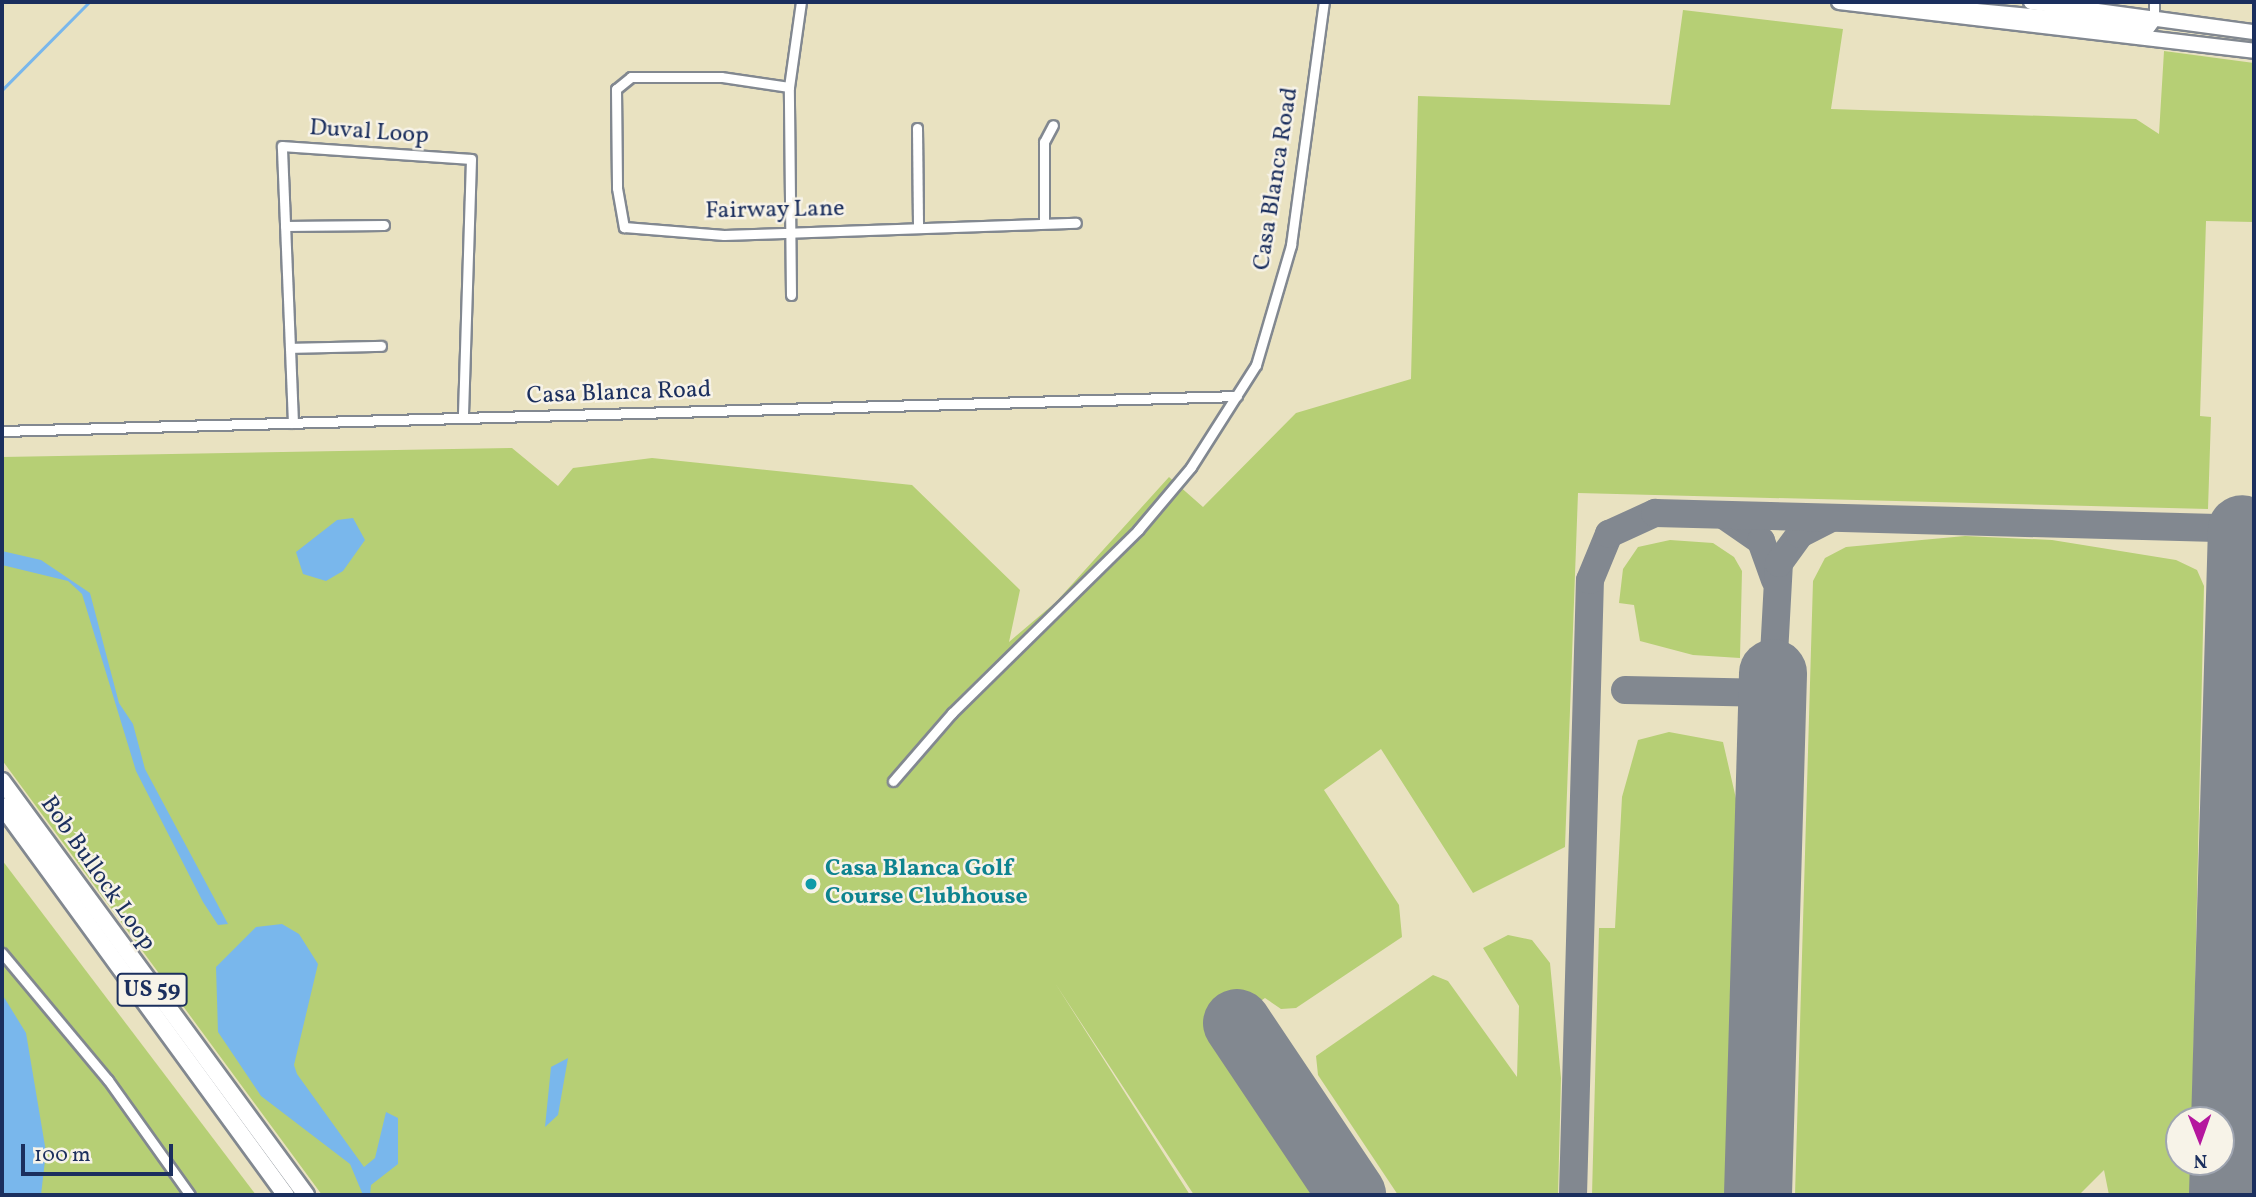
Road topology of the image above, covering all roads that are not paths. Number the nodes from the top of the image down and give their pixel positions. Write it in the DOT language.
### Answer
graph roads {
  1 [pos="801,2"];
  2 [pos="1324,2"];
  3 [pos="1839,2"];
  4 [pos="2031,2"];
  5 [pos="2154,2"];
  6 [pos="1900,9"];
  7 [pos="2154,19"];
  8 [pos="2254,32"];
  9 [pos="2254,51"];
  10 [pos="789,87"];
  11 [pos="1053,125"];
  12 [pos="917,128"];
  13 [pos="1044,223"];
  14 [pos="1076,223"];
  15 [pos="384,225"];
  16 [pos="285,226"];
  17 [pos="918,227"];
  18 [pos="789,230"];
  19 [pos="791,295"];
  20 [pos="381,346"];
  21 [pos="290,348"];
  22 [pos="1237,396"];
  23 [pos="463,418"];
  24 [pos="293,423"];
  25 [pos="2,431"];
  26 [pos="2,781"];
  27 [pos="893,781"];
  28 [pos="2,806"];
  29 [pos="2,953"];
  30 [pos="190,1195"];
  31 [pos="286,1195"];
  32 [pos="306,1195"];
  1 -- 10 [label="street"];
  2 -- 22 [label="street, Casa Blanca Road"];
  3 -- 6 [label="main road"];
  4 -- 7 [label="main road"];
  5 -- 7 [label="street"];
  6 -- 7 [label="main road"];
  6 -- 9 [label="main road"];
  7 -- 8 [label="main road"];
  10 -- 18 [label="street"];
  10 -- 18 [label="street, Fairway Lane"];
  11 -- 13 [label="street"];
  12 -- 17 [label="street"];
  13 -- 14 [label="street, Fairway Lane"];
  13 -- 17 [label="street, Fairway Lane"];
  15 -- 16 [label="street"];
  16 -- 21 [label="street, Duval Loop"];
  16 -- 23 [label="street, Duval Loop"];
  17 -- 18 [label="street, Fairway Lane"];
  18 -- 19 [label="street"];
  20 -- 21 [label="street"];
  21 -- 24 [label="street, Duval Loop"];
  22 -- 23 [label="street, Casa Blanca Road"];
  22 -- 27 [label="street, Casa Blanca Road"];
  23 -- 24 [label="street, Casa Blanca Road"];
  24 -- 25 [label="street, Casa Blanca Road"];
  26 -- 32 [label="highway, Bob Bullock Loop / US 59"];
  28 -- 31 [label="highway, Bob Bullock Loop / US 59"];
  29 -- 30 [label="street"];
}
